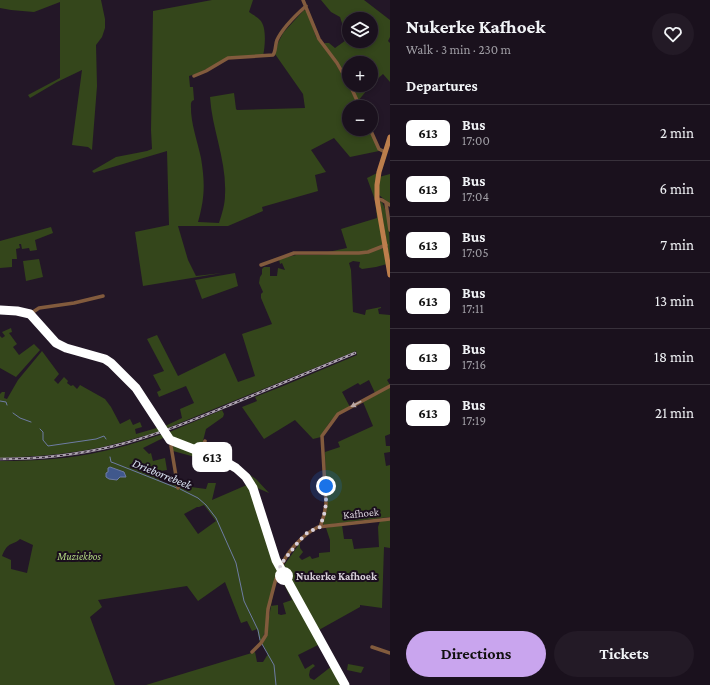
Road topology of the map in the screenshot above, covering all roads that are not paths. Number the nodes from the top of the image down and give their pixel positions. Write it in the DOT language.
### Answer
graph roads {
  1 [pos="303,0"];
  2 [pos="306,6"];
  3 [pos="342,72"];
  4 [pos="194,76"];
  5 [pos="373,136"];
  6 [pos="390,137"];
  7 [pos="385,152"];
  8 [pos="377,199"];
  9 [pos="388,204"];
  10 [pos="390,230"];
  11 [pos="386,245"];
  12 [pos="261,265"];
  13 [pos="390,275"];
  14 [pos="103,296"];
  15 [pos="0,310"];
  16 [pos="30,314"];
  17 [pos="390,386"];
  18 [pos="172,441"];
  19 [pos="205,441"];
  20 [pos="200,452"];
  21 [pos="178,488"];
  22 [pos="390,519"];
  23 [pos="320,527"];
  24 [pos="280,568"];
  25 [pos="372,647"];
  26 [pos="252,652"];
  27 [pos="390,653"];
  28 [pos="345,685"];
  1 -- 2 [label="street"];
  2 -- 3 [label="street"];
  2 -- 4 [label="street"];
  5 -- 7 [label="street"];
  6 -- 7 [label="main road"];
  7 -- 8 [label="main road"];
  8 -- 9 [label="street"];
  8 -- 11 [label="main road"];
  9 -- 10 [label="street"];
  11 -- 12 [label="street"];
  11 -- 13 [label="main road"];
  14 -- 16 [label="street"];
  15 -- 16 [label="main road"];
  16 -- 18 [label="main road"];
  17 -- 23 [label="street, one-way"];
  18 -- 20 [label="main road"];
  18 -- 21 [label="street"];
  19 -- 20 [label="street"];
  20 -- 24 [label="main road"];
  22 -- 23 [label="street, Kafhoek"];
  23 -- 24 [label="street, Kafhoek"];
  24 -- 26 [label="street, Kafhoek"];
  24 -- 28 [label="main road"];
  25 -- 27 [label="street"];
}
